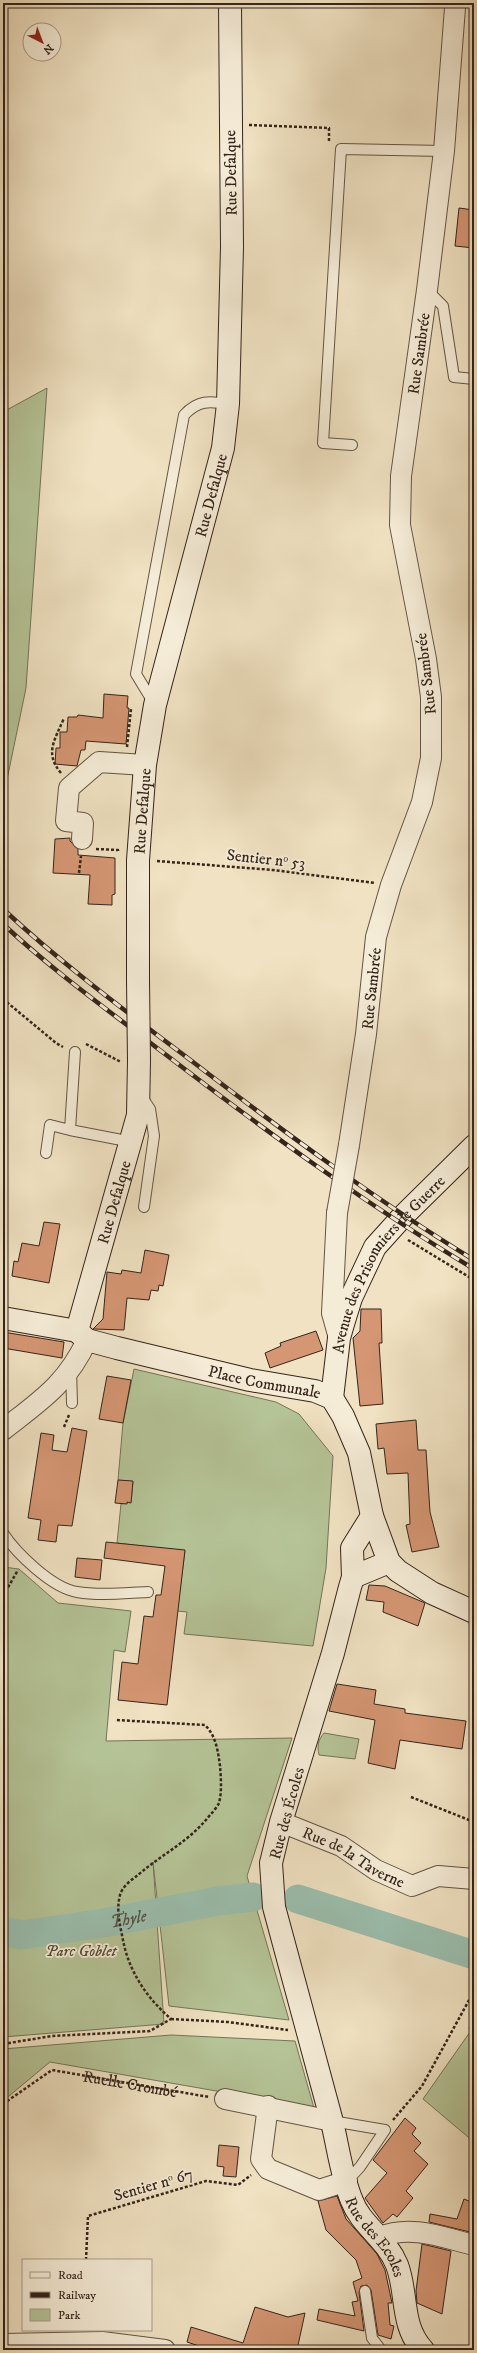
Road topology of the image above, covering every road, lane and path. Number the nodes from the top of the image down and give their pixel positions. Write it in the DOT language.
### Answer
graph roads {
  1 [pos="60,3"];
  2 [pos="230,3"];
  3 [pos="454,3"];
  4 [pos="37,4"];
  5 [pos="3,7"];
  6 [pos="230,124"];
  7 [pos="341,149"];
  8 [pos="444,151"];
  9 [pos="428,290"];
  10 [pos="474,379"];
  11 [pos="228,404"];
  12 [pos="352,444"];
  13 [pos="156,705"];
  14 [pos="131,709"];
  15 [pos="64,718"];
  16 [pos="135,765"];
  17 [pos="72,786"];
  18 [pos="86,844"];
  19 [pos="128,859"];
  20 [pos="391,885"];
  21 [pos="3,999"];
  22 [pos="75,1052"];
  23 [pos="135,1073"];
  24 [pos="70,1130"];
  25 [pos="132,1142"];
  26 [pos="474,1146"];
  27 [pos="46,1153"];
  28 [pos="144,1207"];
  29 [pos="390,1229"];
  30 [pos="474,1280"];
  31 [pos="3,1318"];
  32 [pos="82,1335"];
  33 [pos="339,1338"];
  34 [pos="71,1369"];
  35 [pos="332,1398"];
  36 [pos="72,1403"];
  37 [pos="3,1430"];
  38 [pos="372,1516"];
  39 [pos="3,1533"];
  40 [pos="28,1561"];
  41 [pos="389,1562"];
  42 [pos="352,1577"];
  43 [pos="148,1592"];
  44 [pos="3,1596"];
  45 [pos="474,1612"];
  46 [pos="116,1720"];
  47 [pos="411,1797"];
  48 [pos="281,1822"];
  49 [pos="474,1822"];
  50 [pos="474,1879"];
  51 [pos="474,1991"];
  52 [pos="171,2019"];
  53 [pos="308,2033"];
  54 [pos="3,2044"];
  55 [pos="225,2099"];
  56 [pos="3,2104"];
  57 [pos="268,2106"];
  58 [pos="332,2120"];
  59 [pos="385,2130"];
  60 [pos="263,2164"];
  61 [pos="347,2181"];
  62 [pos="380,2237"];
  63 [pos="474,2245"];
  64 [pos="86,2259"];
  65 [pos="365,2291"];
  66 [pos="3,2344"];
  67 [pos="60,2346"];
  68 [pos="414,2347"];
  69 [pos="165,2350"];
  70 [pos="381,2350"];
  1 -- 4 [label="path"];
  2 -- 6 [label="main road, Rue Defalque"];
  3 -- 8 [label="street, Rue Sambrée"];
  4 -- 5 [label="path"];
  6 -- 7 [label="path"];
  6 -- 11 [label="main road, Rue Defalque"];
  7 -- 8 [label="lane"];
  7 -- 12 [label="lane"];
  8 -- 9 [label="street, Rue Sambrée"];
  9 -- 10 [label="lane"];
  9 -- 20 [label="street, Rue Sambrée"];
  11 -- 13 [label="main road, Rue Defalque"];
  11 -- 13 [label="lane"];
  13 -- 16 [label="main road, Rue Defalque"];
  14 -- 16 [label="path"];
  15 -- 17 [label="path"];
  16 -- 17 [label="street"];
  16 -- 19 [label="main road, Rue Defalque"];
  17 -- 18 [label="street"];
  18 -- 19 [label="path"];
  19 -- 20 [label="path, Sentier nᵒ 53"];
  19 -- 23 [label="main road, Rue Defalque, bridge"];
  20 -- 33 [label="street, Rue Sambrée, bridge"];
  21 -- 22 [label="path"];
  22 -- 23 [label="path"];
  22 -- 24 [label="lane"];
  23 -- 25 [label="main road, Rue Defalque"];
  23 -- 28 [label="lane"];
  24 -- 25 [label="lane"];
  24 -- 27 [label="lane"];
  25 -- 32 [label="main road, Rue Defalque"];
  26 -- 29 [label="main road, Avenue des Prisonniers de Guerre"];
  29 -- 30 [label="path"];
  29 -- 33 [label="main road, Avenue des Prisonniers de Guerre"];
  31 -- 32 [label="main road, Place Communale"];
  32 -- 34 [label="street"];
  32 -- 35 [label="main road, Place Communale"];
  33 -- 35 [label="main road, Avenue des Prisonniers de Guerre"];
  34 -- 36 [label="lane"];
  34 -- 37 [label="street"];
  35 -- 38 [label="main road, Place Communale"];
  38 -- 41 [label="main road, Place Communale"];
  38 -- 42 [label="main road"];
  39 -- 40 [label="lane"];
  40 -- 43 [label="lane"];
  40 -- 44 [label="path"];
  41 -- 42 [label="main road"];
  41 -- 45 [label="main road"];
  42 -- 48 [label="main road, Rue des Écoles"];
  46 -- 52 [label="path"];
  47 -- 49 [label="path"];
  48 -- 50 [label="street, Rue de la Taverne"];
  48 -- 53 [label="main road, Rue des Écoles"];
  51 -- 59 [label="path"];
  52 -- 53 [label="path"];
  52 -- 54 [label="path"];
  53 -- 58 [label="main road, Rue des Écoles"];
  55 -- 56 [label="path, Ruelle Crombé"];
  55 -- 57 [label="street"];
  57 -- 58 [label="street"];
  57 -- 60 [label="street"];
  58 -- 59 [label="lane"];
  58 -- 61 [label="main road, Rue des Ecoles"];
  59 -- 61 [label="lane"];
  60 -- 61 [label="street"];
  60 -- 64 [label="path, Sentier nᵒ 67"];
  61 -- 62 [label="main road, Rue des Ecoles"];
  62 -- 63 [label="street"];
  62 -- 68 [label="main road, Rue des Ecoles"];
  65 -- 70 [label="lane"];
  66 -- 67 [label="street"];
  67 -- 69 [label="street"];
}
